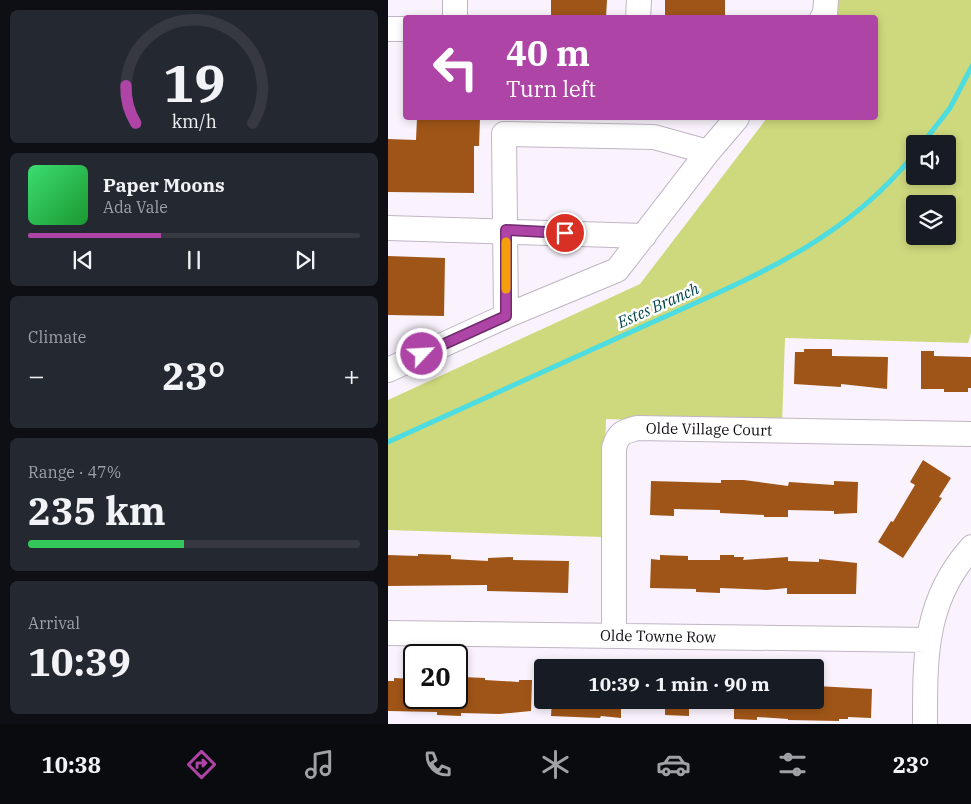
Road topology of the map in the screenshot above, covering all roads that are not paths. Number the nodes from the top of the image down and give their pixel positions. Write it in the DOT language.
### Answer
graph roads {
  1 [pos="455,0"];
  2 [pos="638,0"];
  3 [pos="826,0"];
  4 [pos="455,15"];
  5 [pos="638,15"];
  6 [pos="824,15"];
  7 [pos="388,29"];
  8 [pos="403,29"];
  9 [pos="735,120"];
  10 [pos="504,126"];
  11 [pos="635,127"];
  12 [pos="708,152"];
  13 [pos="388,228"];
  14 [pos="506,230"];
  15 [pos="644,236"];
  16 [pos="506,316"];
  17 [pos="388,370"];
  18 [pos="972,434"];
  19 [pos="972,547"];
  20 [pos="388,633"];
  21 [pos="614,636"];
  22 [pos="928,640"];
  23 [pos="925,724"];
  1 -- 4 [label="street"];
  2 -- 5 [label="street"];
  3 -- 6 [label="street"];
  7 -- 8 [label="street"];
  9 -- 12 [label="street"];
  10 -- 11 [label="street"];
  10 -- 14 [label="street"];
  11 -- 12 [label="street"];
  12 -- 15 [label="street"];
  13 -- 14 [label="street"];
  14 -- 15 [label="street"];
  14 -- 16 [label="street"];
  15 -- 16 [label="street"];
  16 -- 17 [label="street"];
  18 -- 21 [label="street, Olde Village Court"];
  19 -- 22 [label="street"];
  20 -- 21 [label="street, Olde Towne Row"];
  21 -- 22 [label="street, Olde Towne Row"];
  22 -- 23 [label="street"];
}
